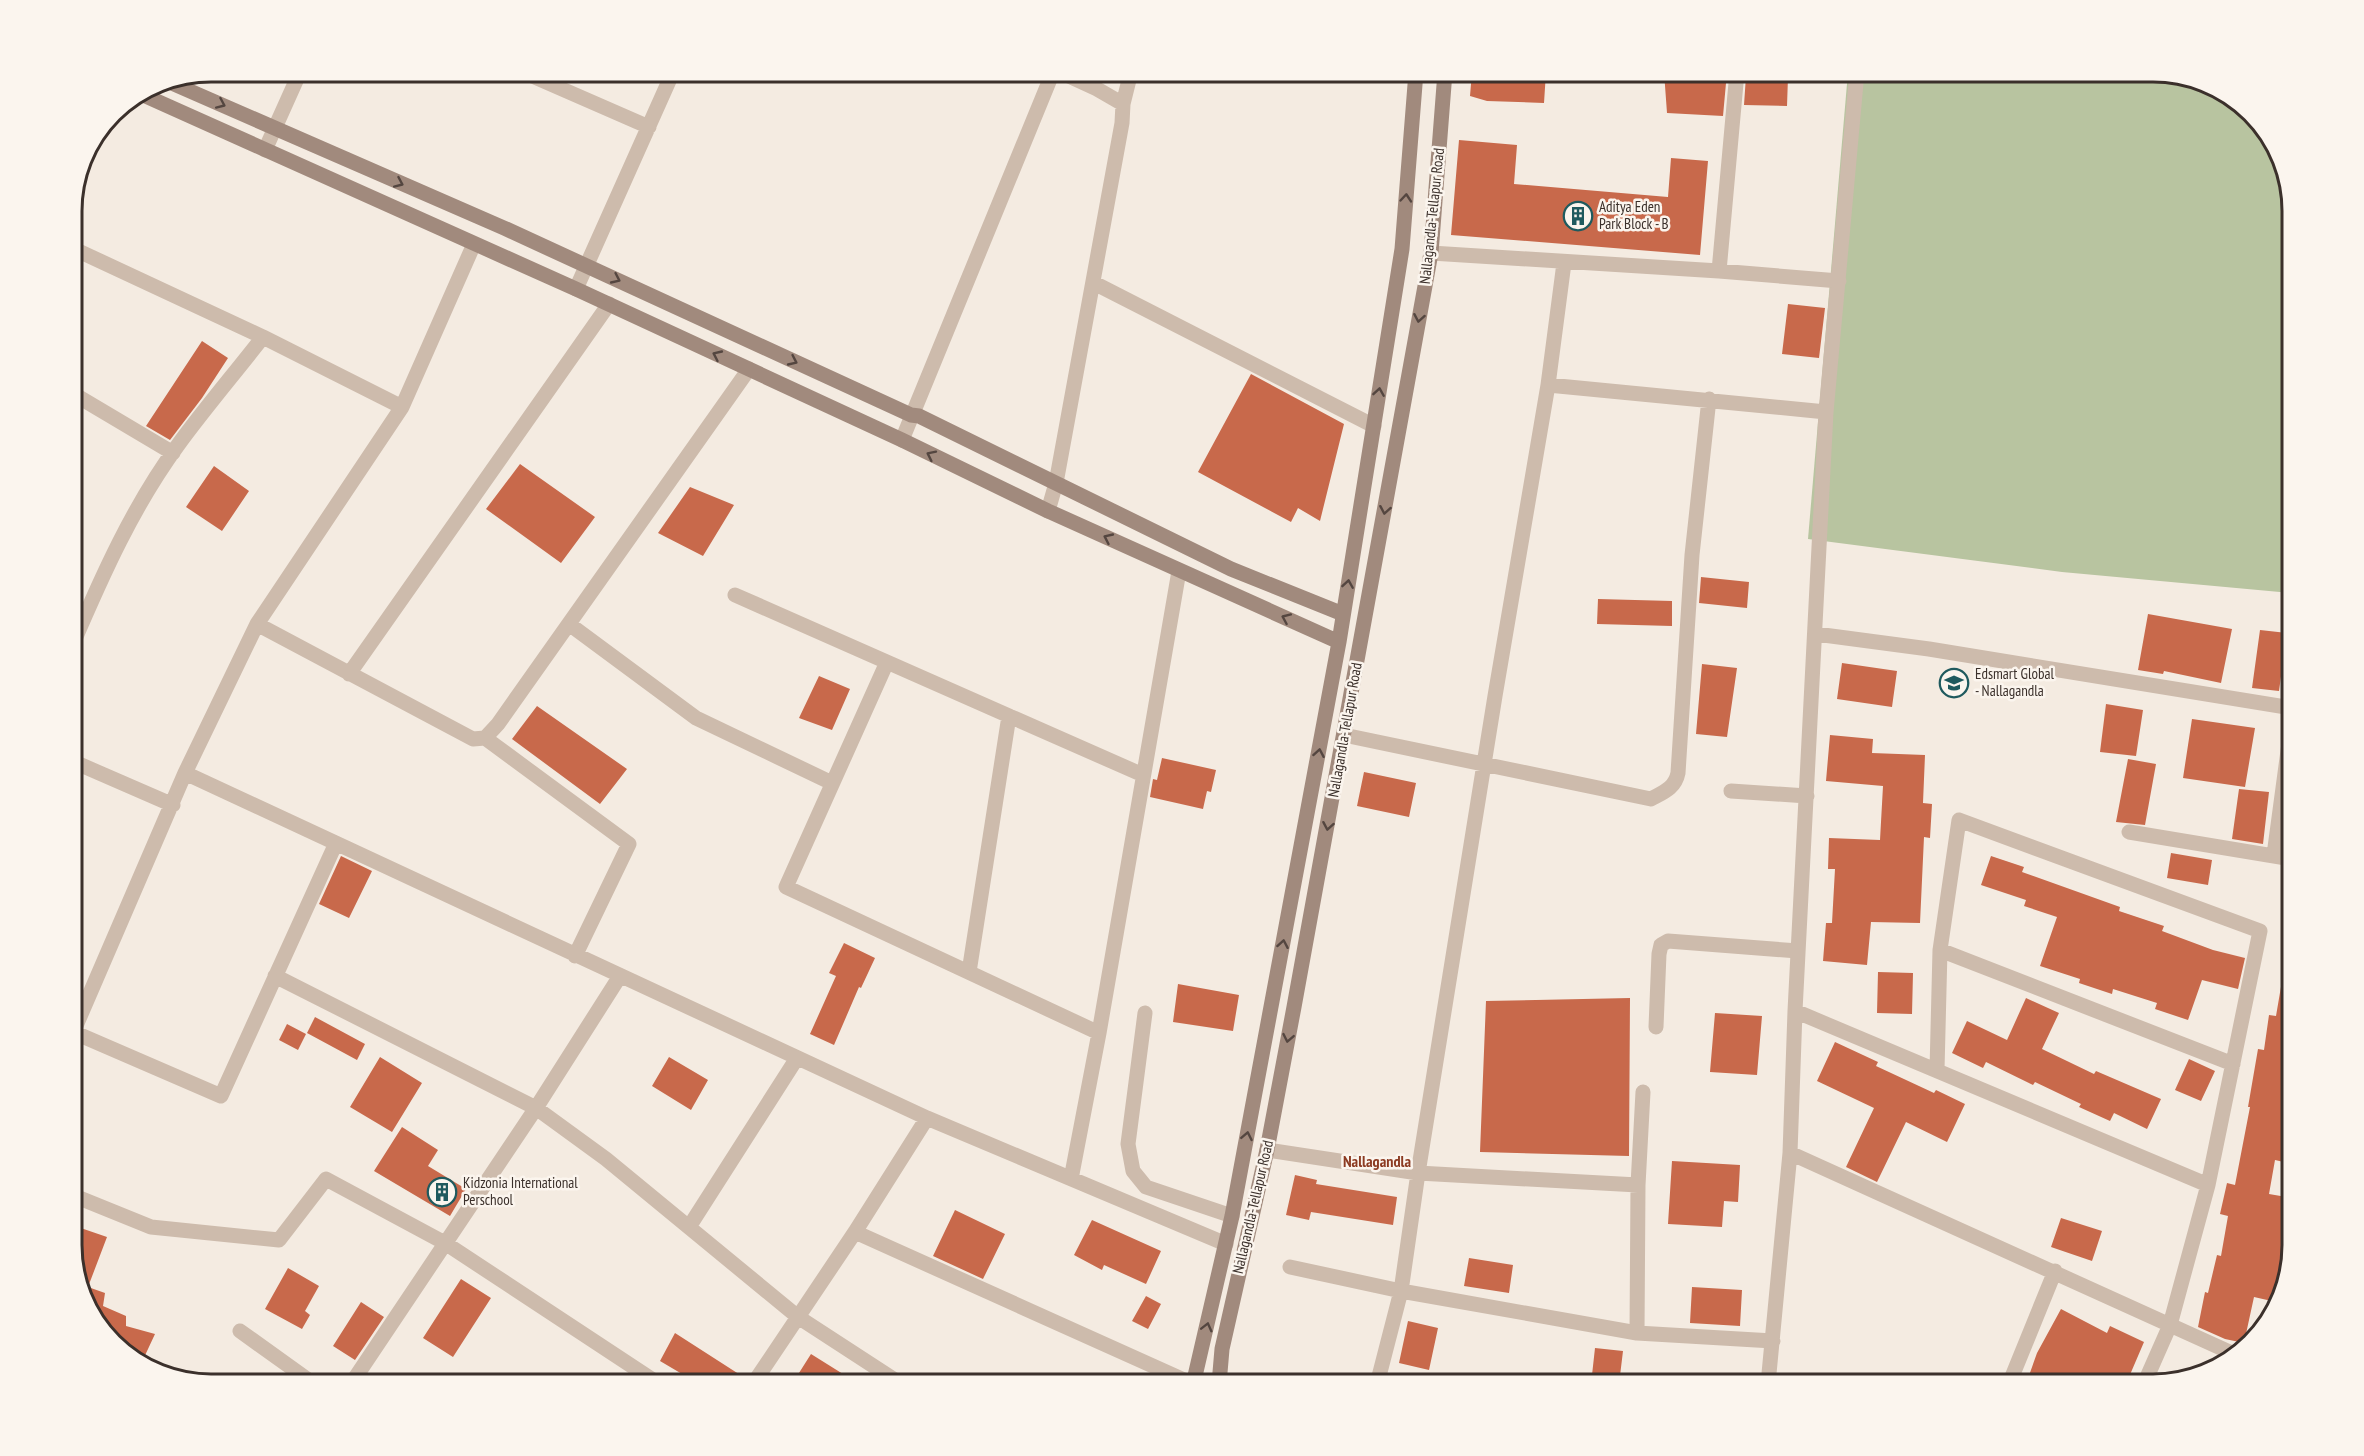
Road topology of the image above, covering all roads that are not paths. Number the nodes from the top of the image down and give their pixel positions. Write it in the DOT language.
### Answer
graph roads {
  1 [pos="296,82"];
  2 [pos="546,82"];
  3 [pos="669,82"];
  4 [pos="1049,82"];
  5 [pos="1082,82"];
  6 [pos="1128,82"];
  7 [pos="1415,82"];
  8 [pos="1444,82"];
  9 [pos="1736,82"];
  10 [pos="1856,82"];
  11 [pos="180,87"];
  12 [pos="150,98"];
  13 [pos="1123,104"];
  14 [pos="649,127"];
  15 [pos="275,128"];
  16 [pos="265,150"];
  17 [pos="474,244"];
  18 [pos="83,253"];
  19 [pos="1431,253"];
  20 [pos="1564,263"];
  21 [pos="587,266"];
  22 [pos="1719,271"];
  23 [pos="1839,281"];
  24 [pos="1094,283"];
  25 [pos="576,289"];
  26 [pos="609,304"];
  27 [pos="263,337"];
  28 [pos="749,369"];
  29 [pos="1548,385"];
  30 [pos="1709,399"];
  31 [pos="83,400"];
  32 [pos="402,407"];
  33 [pos="1826,412"];
  34 [pos="911,415"];
  35 [pos="1374,426"];
  36 [pos="902,440"];
  37 [pos="173,453"];
  38 [pos="1056,483"];
  39 [pos="1048,511"];
  40 [pos="1179,571"];
  41 [pos="735,595"];
  42 [pos="1343,614"];
  43 [pos="83,621"];
  44 [pos="257,624"];
  45 [pos="569,624"];
  46 [pos="1816,634"];
  47 [pos="1339,642"];
  48 [pos="887,662"];
  49 [pos="349,674"];
  50 [pos="2281,706"];
  51 [pos="1009,716"];
  52 [pos="1344,735"];
  53 [pos="485,738"];
  54 [pos="83,766"];
  55 [pos="1485,766"];
  56 [pos="185,773"];
  57 [pos="1143,775"];
  58 [pos="832,783"];
  59 [pos="1731,791"];
  60 [pos="1807,795"];
  61 [pos="2282,799"];
  62 [pos="173,805"];
  63 [pos="2129,832"];
  64 [pos="336,843"];
  65 [pos="2274,855"];
  66 [pos="2282,857"];
  67 [pos="1940,950"];
  68 [pos="1798,951"];
  69 [pos="575,956"];
  70 [pos="969,972"];
  71 [pos="275,976"];
  72 [pos="620,976"];
  73 [pos="1272,1004"];
  74 [pos="1294,1007"];
  75 [pos="83,1010"];
  76 [pos="1795,1011"];
  77 [pos="1145,1013"];
  78 [pos="1656,1027"];
  79 [pos="1100,1033"];
  80 [pos="83,1037"];
  81 [pos="797,1058"];
  82 [pos="2233,1064"];
  83 [pos="1937,1070"];
  84 [pos="1643,1092"];
  85 [pos="536,1108"];
  86 [pos="927,1118"];
  87 [pos="1267,1150"];
  88 [pos="1790,1153"];
  89 [pos="1418,1173"];
  90 [pos="1071,1179"];
  91 [pos="1638,1185"];
  92 [pos="2208,1185"];
  93 [pos="83,1199"];
  94 [pos="1232,1216"];
  95 [pos="689,1227"];
  96 [pos="855,1232"];
  97 [pos="445,1244"];
  98 [pos="1226,1244"];
  99 [pos="1290,1267"];
  100 [pos="2055,1271"];
  101 [pos="1401,1291"];
  102 [pos="798,1317"];
  103 [pos="2170,1325"];
  104 [pos="240,1331"];
  105 [pos="1637,1333"];
  106 [pos="1773,1341"];
  107 [pos="2226,1350"];
  108 [pos="299,1373"];
  109 [pos="358,1373"];
  110 [pos="642,1373"];
  111 [pos="760,1373"];
  112 [pos="884,1373"];
  113 [pos="1169,1373"];
  114 [pos="1197,1373"];
  115 [pos="1220,1373"];
  116 [pos="1380,1373"];
  117 [pos="1769,1373"];
  118 [pos="2013,1373"];
  119 [pos="2149,1373"];
  1 -- 15 [label="street"];
  2 -- 14 [label="street"];
  3 -- 14 [label="street"];
  4 -- 34 [label="street"];
  5 -- 13 [label="street"];
  6 -- 13 [label="street"];
  35 -- 7 [label="street, Nallagandla-Tellapur Road, one-way"];
  8 -- 19 [label="street, Nallagandla-Tellapur Road"];
  9 -- 22 [label="street"];
  10 -- 23 [label="street"];
  11 -- 15 [label="street, one-way"];
  12 -- 16 [label="street"];
  13 -- 24 [label="street"];
  14 -- 21 [label="street"];
  15 -- 16 [label="street"];
  15 -- 21 [label="street, one-way"];
  16 -- 17 [label="street"];
  17 -- 25 [label="street"];
  17 -- 32 [label="street"];
  18 -- 27 [label="street"];
  19 -- 20 [label="street"];
  19 -- 52 [label="street, Nallagandla-Tellapur Road, one-way"];
  20 -- 22 [label="street"];
  20 -- 29 [label="street"];
  21 -- 25 [label="street"];
  21 -- 34 [label="street, one-way"];
  22 -- 23 [label="street"];
  23 -- 33 [label="street"];
  24 -- 35 [label="street"];
  24 -- 38 [label="street"];
  25 -- 26 [label="street"];
  28 -- 26 [label="street, one-way"];
  26 -- 49 [label="street"];
  27 -- 32 [label="street"];
  27 -- 37 [label="street"];
  28 -- 36 [label="street"];
  28 -- 45 [label="street"];
  29 -- 30 [label="street"];
  29 -- 55 [label="street"];
  30 -- 33 [label="street"];
  30 -- 55 [label="street"];
  31 -- 37 [label="street"];
  32 -- 44 [label="street"];
  33 -- 46 [label="street"];
  34 -- 36 [label="street"];
  34 -- 38 [label="street"];
  42 -- 35 [label="street, Nallagandla-Tellapur Road, one-way"];
  39 -- 36 [label="street, one-way"];
  37 -- 43 [label="street"];
  38 -- 39 [label="street"];
  38 -- 42 [label="street"];
  40 -- 39 [label="street, one-way"];
  47 -- 40 [label="street, one-way"];
  40 -- 57 [label="street"];
  41 -- 48 [label="street"];
  42 -- 47 [label="street, Nallagandla-Tellapur Road"];
  44 -- 49 [label="street"];
  44 -- 56 [label="street"];
  45 -- 53 [label="street"];
  45 -- 58 [label="street"];
  46 -- 50 [label="street"];
  46 -- 60 [label="street"];
  73 -- 47 [label="street, Nallagandla-Tellapur Road, one-way"];
  48 -- 51 [label="street"];
  48 -- 58 [label="street"];
  49 -- 53 [label="street"];
  51 -- 57 [label="street"];
  51 -- 70 [label="street"];
  52 -- 55 [label="street"];
  52 -- 74 [label="street, Nallagandla-Tellapur Road, one-way"];
  53 -- 69 [label="street"];
  54 -- 62 [label="street"];
  55 -- 89 [label="street"];
  56 -- 62 [label="street"];
  56 -- 64 [label="street"];
  57 -- 79 [label="street"];
  58 -- 70 [label="street"];
  59 -- 60 [label="street"];
  60 -- 68 [label="street"];
  61 -- 65 [label="street"];
  62 -- 75 [label="street"];
  63 -- 65 [label="street"];
  64 -- 69 [label="street"];
  64 -- 71 [label="street"];
  65 -- 66 [label="street"];
  67 -- 82 [label="street"];
  67 -- 82 [label="street"];
  67 -- 83 [label="street"];
  68 -- 76 [label="street"];
  68 -- 78 [label="street"];
  69 -- 72 [label="street"];
  70 -- 79 [label="street"];
  71 -- 80 [label="street"];
  71 -- 85 [label="street"];
  72 -- 81 [label="street"];
  72 -- 85 [label="street"];
  73 -- 74 [label="street"];
  94 -- 73 [label="street, Nallagandla-Tellapur Road, one-way"];
  74 -- 87 [label="street, Nallagandla-Tellapur Road, one-way"];
  76 -- 83 [label="street"];
  76 -- 88 [label="street"];
  77 -- 94 [label="street"];
  79 -- 90 [label="street"];
  81 -- 86 [label="street"];
  81 -- 95 [label="street"];
  82 -- 92 [label="street"];
  83 -- 92 [label="street"];
  84 -- 91 [label="street"];
  85 -- 95 [label="street"];
  85 -- 97 [label="street"];
  86 -- 90 [label="street"];
  86 -- 96 [label="street"];
  87 -- 89 [label="street"];
  87 -- 115 [label="street, Nallagandla-Tellapur Road"];
  88 -- 100 [label="street"];
  88 -- 106 [label="street"];
  89 -- 91 [label="street"];
  89 -- 101 [label="street"];
  90 -- 98 [label="street"];
  91 -- 105 [label="street"];
  92 -- 103 [label="street"];
  93 -- 97 [label="street"];
  94 -- 98 [label="street, Nallagandla-Tellapur Road"];
  95 -- 102 [label="street"];
  96 -- 102 [label="street"];
  96 -- 113 [label="street"];
  97 -- 109 [label="street"];
  97 -- 110 [label="street"];
  114 -- 98 [label="street, Nallagandla-Tellapur Road, one-way"];
  99 -- 101 [label="street"];
  100 -- 103 [label="street"];
  100 -- 118 [label="street"];
  101 -- 105 [label="street"];
  101 -- 116 [label="street"];
  102 -- 111 [label="street"];
  102 -- 112 [label="street"];
  103 -- 107 [label="street"];
  103 -- 119 [label="street"];
  104 -- 108 [label="street"];
  105 -- 106 [label="street"];
  106 -- 117 [label="street"];
}
